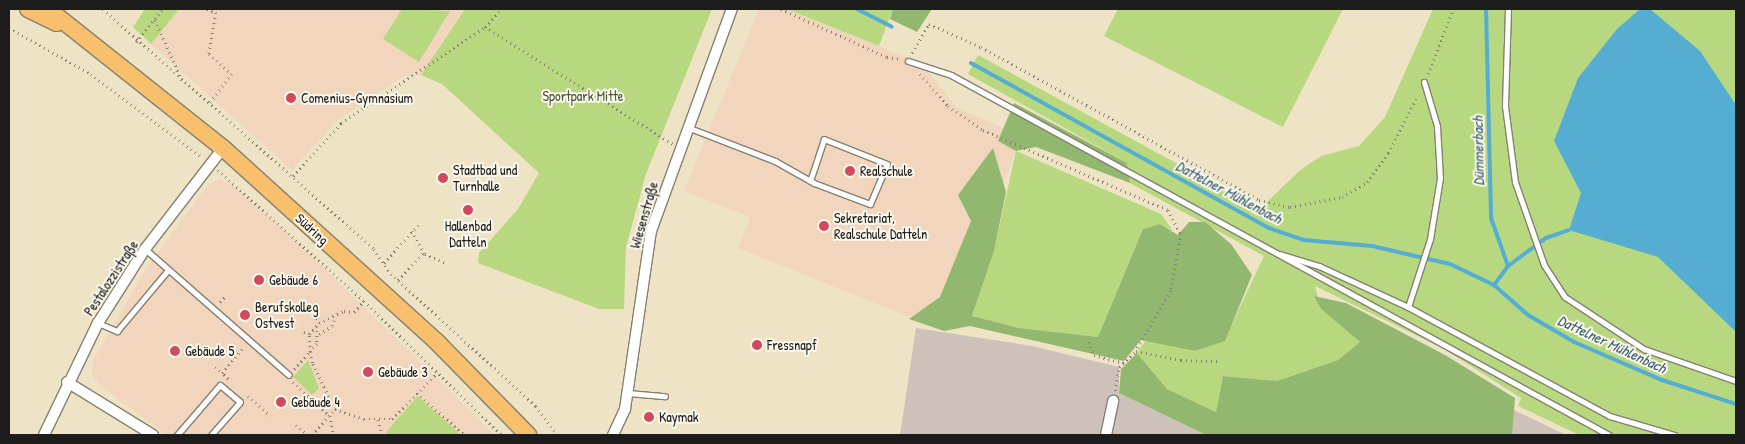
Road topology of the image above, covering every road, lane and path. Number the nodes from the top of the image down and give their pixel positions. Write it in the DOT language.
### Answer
graph roads {
  1 [pos="28,9"];
  2 [pos="48,9"];
  3 [pos="103,9"];
  4 [pos="163,9"];
  5 [pos="207,9"];
  6 [pos="502,9"];
  7 [pos="732,9"];
  8 [pos="781,9"];
  9 [pos="1453,9"];
  10 [pos="1508,9"];
  11 [pos="155,20"];
  12 [pos="485,27"];
  13 [pos="9,28"];
  14 [pos="84,35"];
  15 [pos="136,42"];
  16 [pos="908,61"];
  17 [pos="182,82"];
  18 [pos="1424,82"];
  19 [pos="209,104"];
  20 [pos="687,127"];
  21 [pos="224,148"];
  22 [pos="679,148"];
  23 [pos="210,164"];
  24 [pos="293,176"];
  25 [pos="810,181"];
  26 [pos="418,225"];
  27 [pos="412,231"];
  28 [pos="145,249"];
  29 [pos="1266,250"];
  30 [pos="424,252"];
  31 [pos="384,263"];
  32 [pos="445,263"];
  33 [pos="168,270"];
  34 [pos="398,280"];
  35 [pos="364,301"];
  36 [pos="1408,308"];
  37 [pos="317,318"];
  38 [pos="334,320"];
  39 [pos="98,323"];
  40 [pos="319,323"];
  41 [pos="304,332"];
  42 [pos="309,334"];
  43 [pos="250,340"];
  44 [pos="1089,342"];
  45 [pos="1136,351"];
  46 [pos="310,352"];
  47 [pos="1218,361"];
  48 [pos="1124,364"];
  49 [pos="215,367"];
  50 [pos="222,373"];
  51 [pos="437,373"];
  52 [pos="289,375"];
  53 [pos="235,379"];
  54 [pos="1736,381"];
  55 [pos="67,382"];
  56 [pos="417,393"];
  57 [pos="628,393"];
  58 [pos="245,394"];
  59 [pos="666,396"];
  60 [pos="342,401"];
  61 [pos="1113,401"];
  62 [pos="335,409"];
  63 [pos="271,416"];
  64 [pos="330,416"];
  65 [pos="378,420"];
  66 [pos="296,425"];
  67 [pos="333,432"];
  68 [pos="555,432"];
  69 [pos="44,435"];
  70 [pos="153,435"];
  71 [pos="177,435"];
  72 [pos="211,435"];
  73 [pos="308,435"];
  74 [pos="312,435"];
  75 [pos="384,435"];
  76 [pos="465,435"];
  77 [pos="502,435"];
  78 [pos="528,435"];
  79 [pos="550,435"];
  80 [pos="558,435"];
  81 [pos="613,435"];
  82 [pos="1106,435"];
  83 [pos="1609,435"];
  84 [pos="1674,435"];
  1 -- 14 [label="main road, Südring"];
  2 -- 14 [label="main road, Südring"];
  3 -- 15 [label="path"];
  4 -- 11 [label="path"];
  5 -- 19 [label="path"];
  6 -- 12 [label="path"];
  7 -- 20 [label="street, Wiesenstraße"];
  8 -- 16 [label="path"];
  9 -- 18 [label="path"];
  10 -- 54 [label="lane"];
  11 -- 15 [label="path"];
  11 -- 17 [label="path"];
  12 -- 22 [label="path"];
  12 -- 24 [label="path"];
  13 -- 23 [label="path"];
  14 -- 21 [label="main road, Südring"];
  15 -- 17 [label="path"];
  16 -- 18 [label="path"];
  16 -- 29 [label="lane"];
  16 -- 45 [label="path"];
  17 -- 19 [label="path"];
  18 -- 36 [label="lane"];
  19 -- 24 [label="path"];
  20 -- 22 [label="street, Wiesenstraße"];
  20 -- 25 [label="lane"];
  21 -- 23 [label="street, Pestalozzistraße"];
  21 -- 78 [label="main road, Südring"];
  22 -- 57 [label="street, Wiesenstraße"];
  23 -- 28 [label="street, Pestalozzistraße"];
  23 -- 35 [label="path"];
  24 -- 31 [label="path"];
  25 -- 25 [label="lane"];
  26 -- 27 [label="path"];
  27 -- 30 [label="path"];
  27 -- 31 [label="path"];
  28 -- 33 [label="lane"];
  28 -- 39 [label="street, Pestalozzistraße"];
  29 -- 36 [label="lane"];
  29 -- 83 [label="lane"];
  30 -- 32 [label="path"];
  30 -- 34 [label="path"];
  31 -- 34 [label="path"];
  33 -- 39 [label="lane"];
  33 -- 43 [label="lane"];
  34 -- 68 [label="path"];
  35 -- 38 [label="path"];
  35 -- 51 [label="path"];
  36 -- 84 [label="lane"];
  37 -- 40 [label="path"];
  38 -- 40 [label="path"];
  38 -- 46 [label="path"];
  39 -- 55 [label="street, Pestalozzistraße"];
  40 -- 42 [label="path"];
  41 -- 42 [label="path"];
  42 -- 46 [label="path"];
  43 -- 50 [label="path"];
  43 -- 52 [label="lane"];
  44 -- 48 [label="path"];
  45 -- 47 [label="path"];
  45 -- 48 [label="path"];
  46 -- 52 [label="path"];
  46 -- 62 [label="path"];
  48 -- 61 [label="path"];
  49 -- 50 [label="path"];
  50 -- 53 [label="path"];
  51 -- 56 [label="path"];
  51 -- 77 [label="path"];
  52 -- 64 [label="path"];
  55 -- 69 [label="street, Pestalozzistraße"];
  55 -- 70 [label="street"];
  56 -- 65 [label="path"];
  56 -- 76 [label="path"];
  57 -- 59 [label="lane"];
  57 -- 81 [label="street, Wiesenstraße"];
  58 -- 63 [label="path"];
  60 -- 62 [label="path"];
  61 -- 82 [label="street"];
  62 -- 64 [label="path"];
  62 -- 65 [label="path"];
  64 -- 67 [label="path"];
  64 -- 74 [label="path"];
  65 -- 75 [label="path"];
  66 -- 73 [label="path"];
  68 -- 79 [label="path"];
  68 -- 80 [label="path"];
  71 -- 72 [label="lane"];
}
